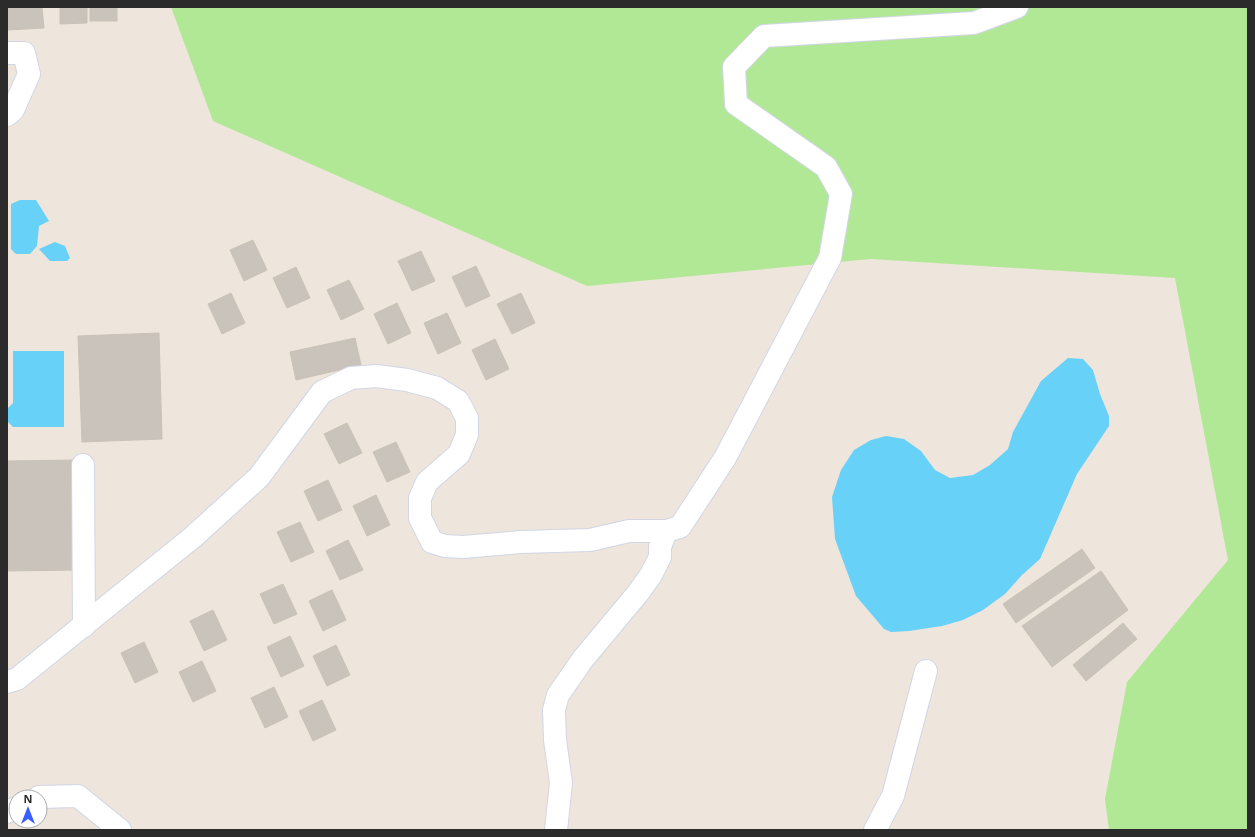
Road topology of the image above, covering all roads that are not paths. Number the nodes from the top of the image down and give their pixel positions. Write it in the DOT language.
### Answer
graph roads {
  1 [pos="1017,7"];
  2 [pos="7,53"];
  3 [pos="7,115"];
  4 [pos="82,465"];
  5 [pos="666,531"];
  6 [pos="84,626"];
  7 [pos="926,671"];
  8 [pos="7,682"];
  9 [pos="48,797"];
  10 [pos="120,830"];
  11 [pos="556,830"];
  12 [pos="875,830"];
  1 -- 5 [label="street"];
  2 -- 3 [label="street"];
  4 -- 6 [label="street"];
  5 -- 6 [label="street"];
  5 -- 11 [label="street"];
  6 -- 8 [label="street"];
  7 -- 12 [label="street"];
  9 -- 10 [label="street"];
}
